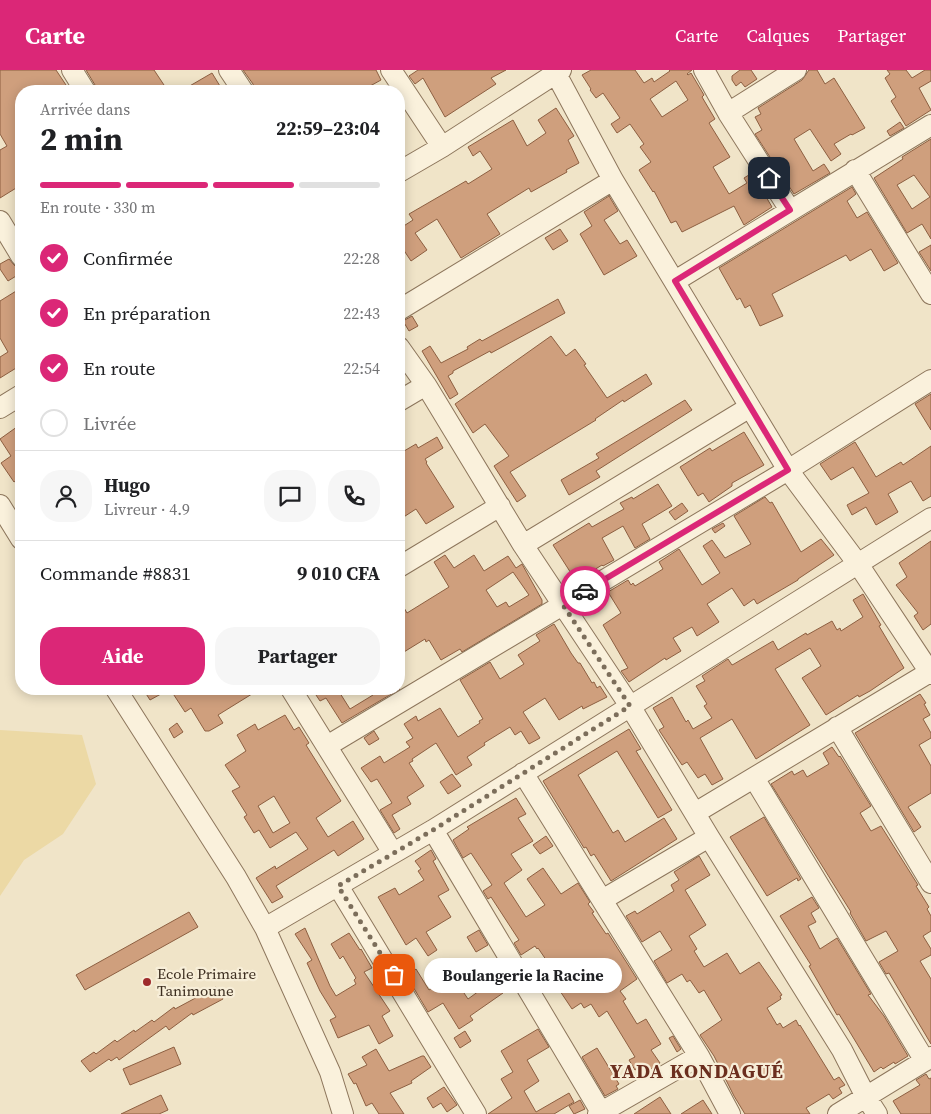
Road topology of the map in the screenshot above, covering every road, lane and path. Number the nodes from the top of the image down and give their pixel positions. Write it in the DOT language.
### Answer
graph roads {
  1 [pos="72,70"];
  2 [pos="229,70"];
  3 [pos="392,70"];
  4 [pos="704,70"];
  5 [pos="796,70"];
  6 [pos="557,71"];
  7 [pos="81,85"];
  8 [pos="239,85"];
  9 [pos="402,85"];
  10 [pos="405,90"];
  11 [pos="728,113"];
  12 [pos="931,125"];
  13 [pos="442,147"];
  14 [pos="405,169"];
  15 [pos="855,170"];
  16 [pos="614,180"];
  17 [pos="790,210"];
  18 [pos="0,221"];
  19 [pos="15,246"];
  20 [pos="675,281"];
  21 [pos="931,294"];
  22 [pos="405,306"];
  23 [pos="405,355"];
  24 [pos="931,380"];
  25 [pos="426,385"];
  26 [pos="405,397"];
  27 [pos="15,399"];
  28 [pos="750,407"];
  29 [pos="0,408"];
  30 [pos="788,470"];
  31 [pos="0,505"];
  32 [pos="500,506"];
  33 [pos="931,518"];
  34 [pos="15,530"];
  35 [pos="523,545"];
  36 [pos="405,563"];
  37 [pos="858,564"];
  38 [pos="563,605"];
  39 [pos="930,673"];
  40 [pos="120,695"];
  41 [pos="296,695"];
  42 [pos="630,706"];
  43 [pos="837,727"];
  44 [pos="327,746"];
  45 [pos="523,773"];
  46 [pos="754,778"];
  47 [pos="695,813"];
  48 [pos="433,830"];
  49 [pos="709,837"];
  50 [pos="393,853"];
  51 [pos="931,883"];
  52 [pos="338,886"];
  53 [pos="602,900"];
  54 [pos="265,928"];
  55 [pos="699,1056"];
  56 [pos="928,1058"];
  57 [pos="871,1106"];
  58 [pos="600,1113"];
  59 [pos="343,1114"];
  60 [pos="476,1114"];
  61 [pos="730,1114"];
  62 [pos="838,1114"];
  1 -- 7 [label="street"];
  2 -- 8 [label="street"];
  3 -- 9 [label="street"];
  4 -- 11 [label="street"];
  5 -- 11 [label="street"];
  6 -- 13 [label="street"];
  6 -- 16 [label="street"];
  10 -- 13 [label="street"];
  11 -- 17 [label="street"];
  12 -- 15 [label="street"];
  13 -- 14 [label="street"];
  15 -- 17 [label="street"];
  15 -- 21 [label="street"];
  16 -- 20 [label="street"];
  16 -- 22 [label="street"];
  17 -- 20 [label="street"];
  18 -- 19 [label="street"];
  20 -- 28 [label="street"];
  23 -- 25 [label="street"];
  24 -- 30 [label="street"];
  25 -- 26 [label="street"];
  25 -- 32 [label="street"];
  27 -- 29 [label="street"];
  28 -- 30 [label="street"];
  28 -- 35 [label="street"];
  30 -- 37 [label="street"];
  30 -- 38 [label="street"];
  31 -- 34 [label="street"];
  32 -- 35 [label="street"];
  32 -- 36 [label="street"];
  33 -- 37 [label="street"];
  35 -- 38 [label="street"];
  37 -- 39 [label="street"];
  37 -- 42 [label="street"];
  38 -- 42 [label="street"];
  38 -- 44 [label="street"];
  39 -- 43 [label="street"];
  40 -- 54 [label="street"];
  41 -- 44 [label="street"];
  42 -- 45 [label="street"];
  42 -- 47 [label="street"];
  43 -- 46 [label="street"];
  43 -- 51 [label="street"];
  44 -- 50 [label="street"];
  45 -- 48 [label="street"];
  45 -- 53 [label="street"];
  46 -- 47 [label="street"];
  46 -- 56 [label="street"];
  47 -- 49 [label="street"];
  48 -- 50 [label="street"];
  48 -- 58 [label="street"];
  49 -- 53 [label="street"];
  49 -- 57 [label="street"];
  50 -- 52 [label="street"];
  52 -- 54 [label="street"];
  52 -- 60 [label="street"];
  53 -- 55 [label="street"];
  54 -- 59 [label="street"];
  55 -- 58 [label="street"];
  55 -- 61 [label="street"];
  56 -- 57 [label="street"];
  57 -- 62 [label="street"];
}
